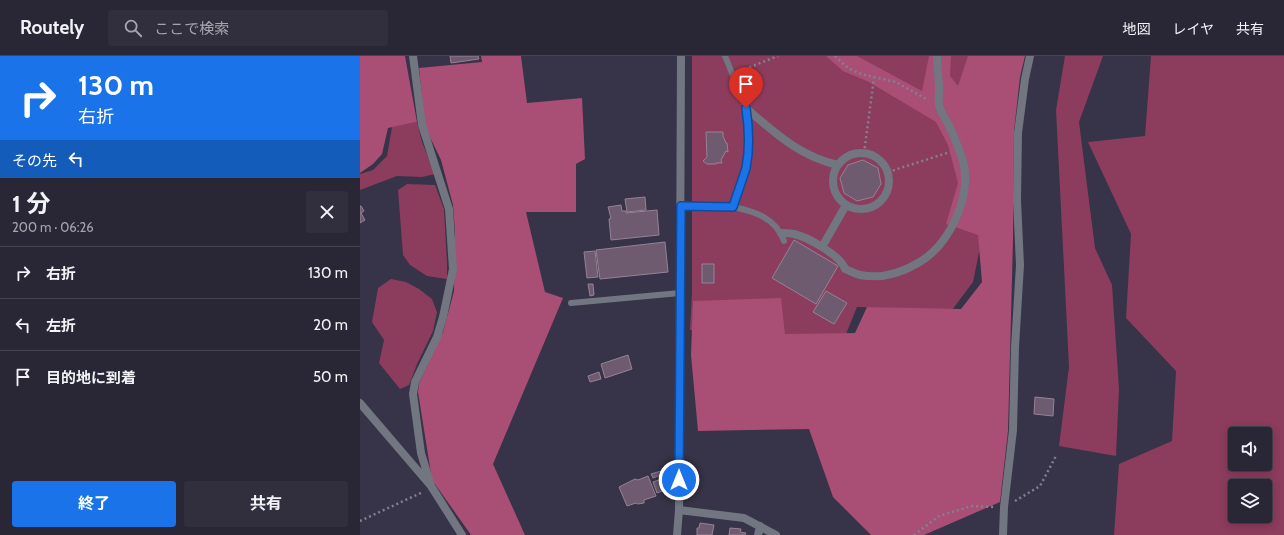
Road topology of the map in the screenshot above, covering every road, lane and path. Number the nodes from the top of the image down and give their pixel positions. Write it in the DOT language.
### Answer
graph roads {
  1 [pos="413,56"];
  2 [pos="681,56"];
  3 [pos="726,56"];
  4 [pos="778,56"];
  5 [pos="835,56"];
  6 [pos="937,56"];
  7 [pos="1030,56"];
  8 [pos="732,74"];
  9 [pos="874,78"];
  10 [pos="939,106"];
  11 [pos="746,108"];
  12 [pos="958,149"];
  13 [pos="864,153"];
  14 [pos="838,165"];
  15 [pos="888,172"];
  16 [pos="846,205"];
  17 [pos="681,206"];
  18 [pos="733,207"];
  19 [pos="782,237"];
  20 [pos="822,247"];
  21 [pos="680,293"];
  22 [pos="571,304"];
  23 [pos="360,403"];
  24 [pos="1056,456"];
  25 [pos="431,486"];
  26 [pos="1004,508"];
  27 [pos="679,510"];
  28 [pos="360,521"];
  29 [pos="760,526"];
  30 [pos="462,535"];
  31 [pos="677,535"];
  32 [pos="758,535"];
  33 [pos="776,535"];
  34 [pos="914,535"];
  35 [pos="1003,535"];
  1 -- 25 [label="street"];
  2 -- 17 [label="street"];
  3 -- 8 [label="lane"];
  4 -- 8 [label="path"];
  5 -- 9 [label="path"];
  6 -- 10 [label="street"];
  7 -- 26 [label="street"];
  8 -- 11 [label="lane"];
  9 -- 10 [label="path"];
  9 -- 13 [label="path"];
  10 -- 12 [label="street"];
  11 -- 14 [label="street"];
  11 -- 18 [label="lane"];
  12 -- 15 [label="path"];
  12 -- 20 [label="street"];
  13 -- 14 [label="street"];
  13 -- 15 [label="street"];
  14 -- 16 [label="street"];
  15 -- 16 [label="street"];
  16 -- 20 [label="street"];
  17 -- 18 [label="lane"];
  17 -- 21 [label="street"];
  18 -- 19 [label="lane"];
  19 -- 20 [label="street"];
  21 -- 22 [label="lane"];
  21 -- 27 [label="street"];
  23 -- 25 [label="street"];
  24 -- 26 [label="path"];
  25 -- 28 [label="path"];
  25 -- 30 [label="street"];
  26 -- 34 [label="path"];
  26 -- 35 [label="street"];
  27 -- 29 [label="street"];
  27 -- 31 [label="street"];
  29 -- 32 [label="street"];
  29 -- 33 [label="street"];
}
